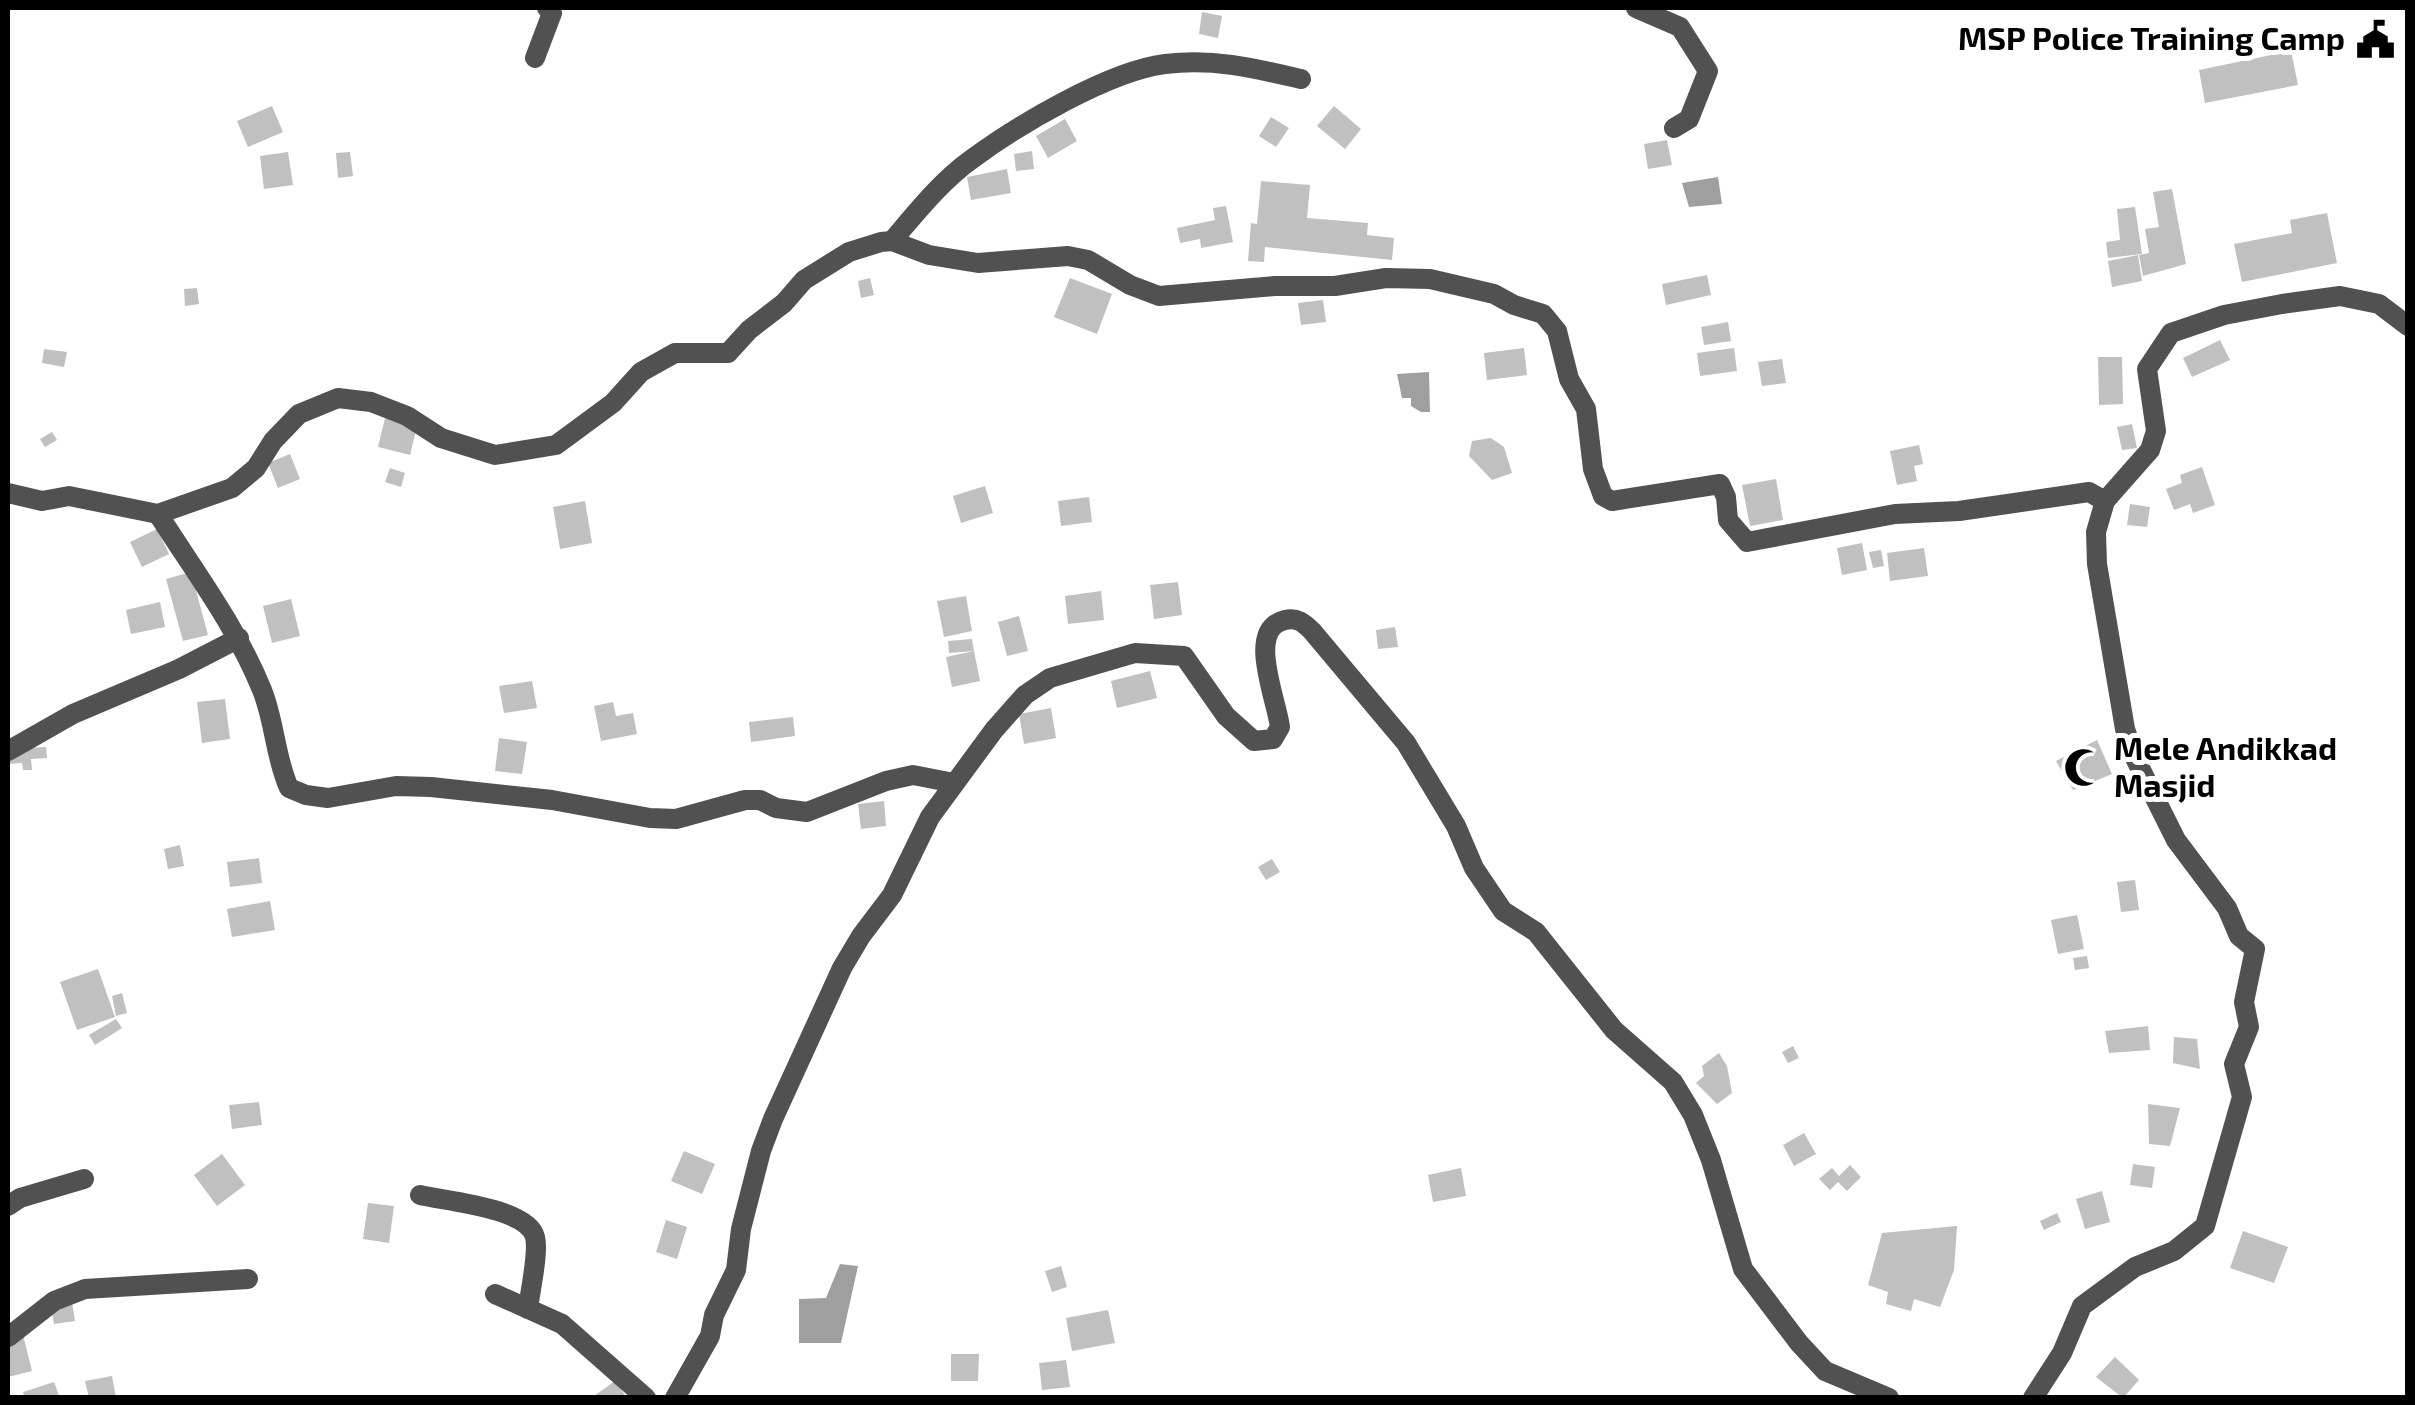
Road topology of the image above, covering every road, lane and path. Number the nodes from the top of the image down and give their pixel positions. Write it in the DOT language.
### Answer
graph roads {
  1 [pos="547,8"];
  2 [pos="1636,8"];
  3 [pos="535,58"];
  4 [pos="1302,79"];
  5 [pos="1674,128"];
  6 [pos="892,242"];
  7 [pos="2408,326"];
  8 [pos="8,492"];
  9 [pos="2105,501"];
  10 [pos="158,514"];
  11 [pos="239,638"];
  12 [pos="8,751"];
  13 [pos="954,783"];
  14 [pos="84,1180"];
  15 [pos="420,1195"];
  16 [pos="8,1206"];
  17 [pos="248,1279"];
  18 [pos="496,1294"];
  19 [pos="528,1309"];
  20 [pos="8,1337"];
  21 [pos="646,1398"];
  22 [pos="674,1398"];
  23 [pos="1889,1398"];
  24 [pos="2033,1398"];
  1 -- 3 [label="street"];
  2 -- 5 [label="street"];
  4 -- 6 [label="street"];
  6 -- 9 [label="street"];
  6 -- 10 [label="street"];
  7 -- 9 [label="street"];
  8 -- 10 [label="street"];
  9 -- 24 [label="street"];
  10 -- 11 [label="street"];
  11 -- 12 [label="street"];
  11 -- 13 [label="street"];
  13 -- 22 [label="street"];
  13 -- 23 [label="street"];
  14 -- 16 [label="street"];
  15 -- 19 [label="street"];
  17 -- 20 [label="street"];
  18 -- 19 [label="street"];
  19 -- 21 [label="street"];
}
